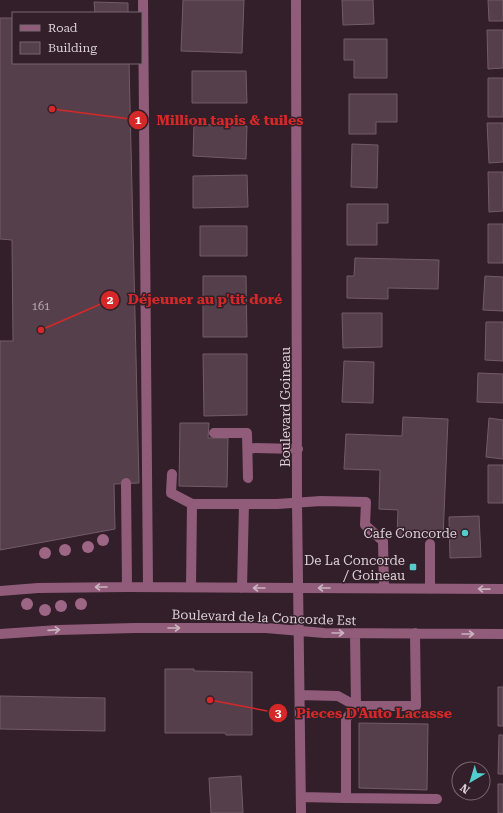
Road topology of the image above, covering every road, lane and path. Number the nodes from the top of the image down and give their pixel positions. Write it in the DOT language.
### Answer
graph roads {
  1 [pos="143,0"];
  2 [pos="296,0"];
  3 [pos="214,433"];
  4 [pos="248,448"];
  5 [pos="298,449"];
  6 [pos="172,474"];
  7 [pos="248,478"];
  8 [pos="126,483"];
  9 [pos="297,503"];
  10 [pos="192,504"];
  11 [pos="244,504"];
  12 [pos="430,544"];
  13 [pos="127,587"];
  14 [pos="148,587"];
  15 [pos="190,587"];
  16 [pos="242,588"];
  17 [pos="298,588"];
  18 [pos="384,588"];
  19 [pos="430,589"];
  20 [pos="503,589"];
  21 [pos="0,591"];
  22 [pos="299,631"];
  23 [pos="355,633"];
  24 [pos="0,634"];
  25 [pos="415,634"];
  26 [pos="503,634"];
  27 [pos="300,695"];
  28 [pos="356,706"];
  29 [pos="301,797"];
  30 [pos="346,798"];
  31 [pos="438,799"];
  32 [pos="301,813"];
  1 -- 14 [label="street"];
  2 -- 5 [label="street, Boulevard Goineau"];
  3 -- 4 [label="street"];
  4 -- 5 [label="street"];
  4 -- 7 [label="street"];
  5 -- 9 [label="street, Boulevard Goineau"];
  6 -- 10 [label="street"];
  8 -- 13 [label="street"];
  9 -- 11 [label="street"];
  9 -- 17 [label="street, Boulevard Goineau"];
  9 -- 18 [label="street"];
  10 -- 11 [label="street"];
  10 -- 15 [label="street"];
  11 -- 16 [label="street"];
  12 -- 19 [label="street"];
  13 -- 14 [label="street, Boulevard de la Concorde Est"];
  13 -- 21 [label="street, Boulevard de la Concorde Est, one-way"];
  14 -- 15 [label="street, Boulevard de la Concorde Est"];
  15 -- 16 [label="street, Boulevard de la Concorde Est"];
  17 -- 16 [label="street, Boulevard de la Concorde Est, one-way"];
  18 -- 17 [label="street, Boulevard de la Concorde Est, one-way"];
  17 -- 22 [label="street, Boulevard Goineau"];
  18 -- 19 [label="street, Boulevard de la Concorde Est"];
  20 -- 19 [label="street, Boulevard de la Concorde Est, one-way"];
  22 -- 23 [label="street, Boulevard de la Concorde Est, one-way"];
  24 -- 22 [label="street, Boulevard de la Concorde Est, one-way"];
  22 -- 27 [label="street, Boulevard Goineau"];
  23 -- 25 [label="street, Boulevard de la Concorde Est"];
  23 -- 28 [label="street"];
  25 -- 26 [label="street, Boulevard de la Concorde Est, one-way"];
  25 -- 28 [label="street"];
  27 -- 28 [label="street"];
  27 -- 29 [label="street, Boulevard Goineau"];
  28 -- 30 [label="street"];
  29 -- 30 [label="street"];
  29 -- 32 [label="street, Boulevard Goineau"];
  30 -- 31 [label="street"];
}
